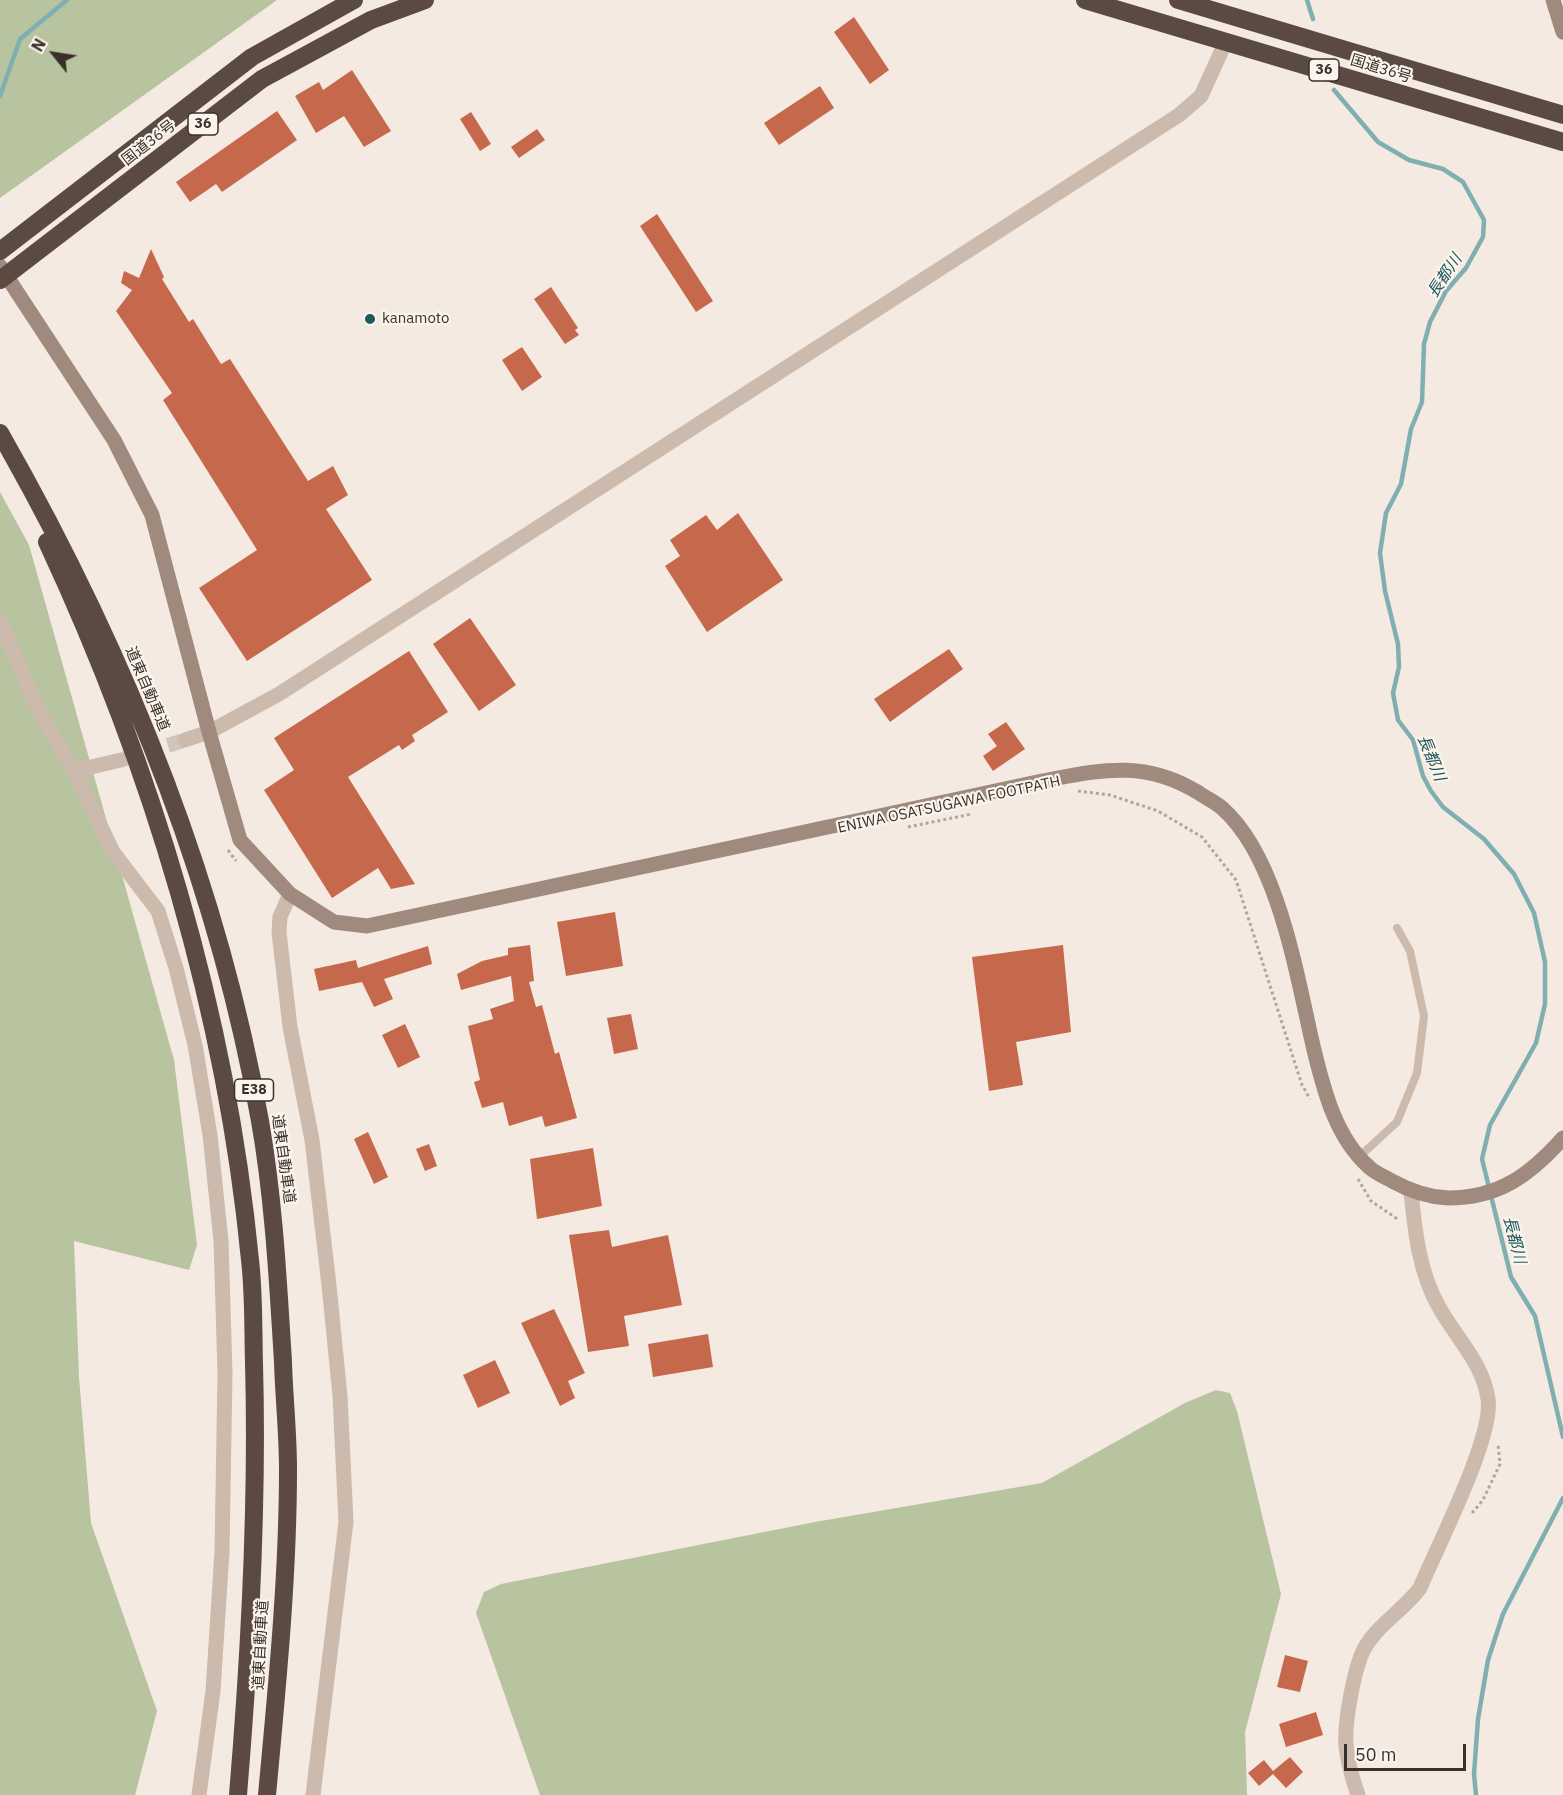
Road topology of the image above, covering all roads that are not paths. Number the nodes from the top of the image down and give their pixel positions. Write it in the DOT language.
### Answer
graph roads {
  1 [pos="354,0"];
  2 [pos="425,0"];
  3 [pos="1085,0"];
  4 [pos="1178,0"];
  5 [pos="1553,0"];
  6 [pos="1563,32"];
  7 [pos="1226,41"];
  8 [pos="1563,115"];
  9 [pos="1563,142"];
  10 [pos="0,251"];
  11 [pos="2,274"];
  12 [pos="0,433"];
  13 [pos="0,442"];
  14 [pos="0,621"];
  15 [pos="209,732"];
  16 [pos="185,740"];
  17 [pos="121,760"];
  18 [pos="74,771"];
  19 [pos="290,894"];
  20 [pos="1397,928"];
  21 [pos="1563,1138"];
  22 [pos="1360,1156"];
  23 [pos="1411,1192"];
  24 [pos="199,1795"];
  25 [pos="238,1795"];
  26 [pos="267,1795"];
  27 [pos="313,1795"];
  28 [pos="1358,1795"];
  1 -- 10 [label="highway, 国道36号 / 36"];
  2 -- 11 [label="highway, 国道36号 / 36"];
  3 -- 7 [label="highway, 国道36号 / 36"];
  4 -- 8 [label="highway, 国道36号 / 36"];
  5 -- 6 [label="street"];
  7 -- 9 [label="highway, 国道36号 / 36"];
  7 -- 15 [label="street"];
  11 -- 15 [label="street"];
  12 -- 26 [label="highway, 道東自動車道 / E38"];
  13 -- 25 [label="highway, 道東自動車道 / E38"];
  14 -- 18 [label="street"];
  15 -- 16 [label="street"];
  15 -- 19 [label="street"];
  17 -- 18 [label="street"];
  18 -- 24 [label="street"];
  19 -- 22 [label="street"];
  19 -- 27 [label="street"];
  20 -- 22 [label="lane"];
  21 -- 23 [label="street"];
  22 -- 23 [label="street"];
  23 -- 28 [label="street"];
}
